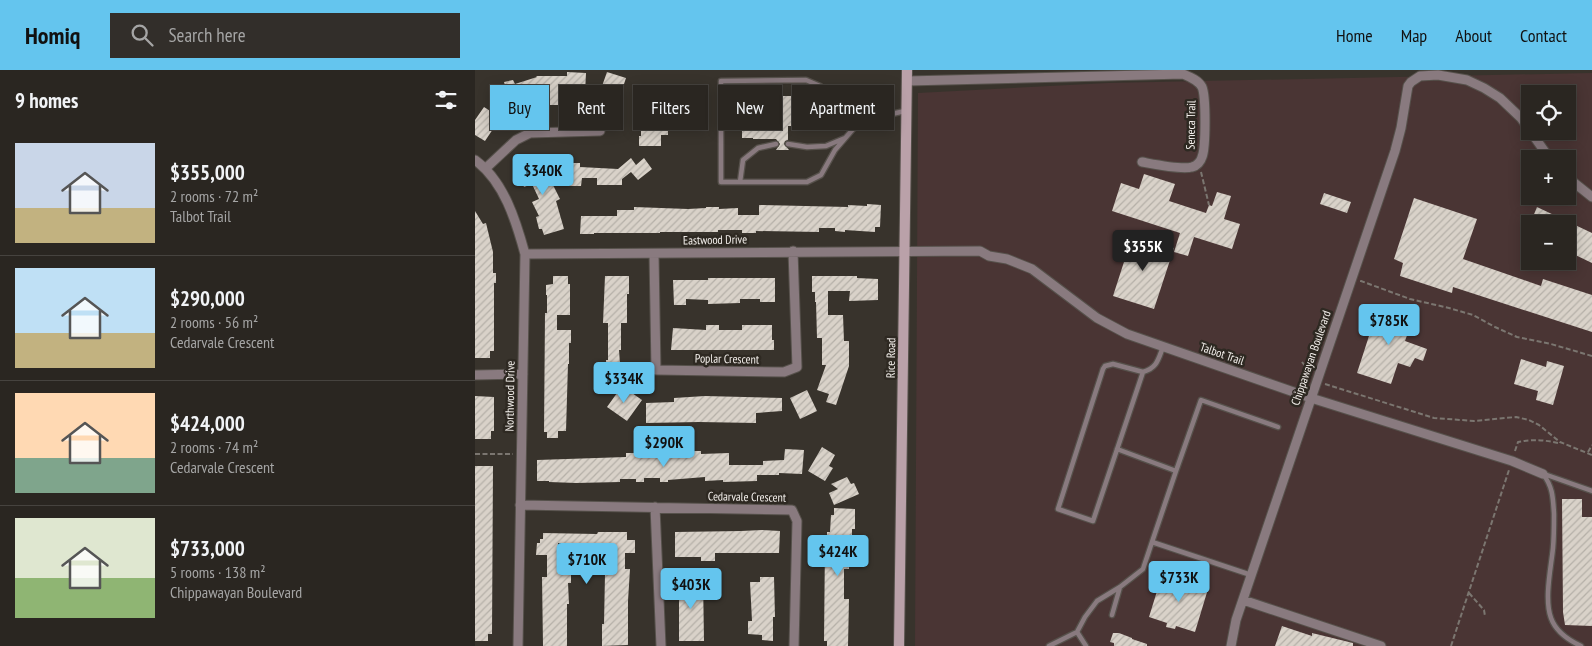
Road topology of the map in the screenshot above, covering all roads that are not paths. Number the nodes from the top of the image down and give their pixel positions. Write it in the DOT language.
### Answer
graph roads {
  1 [pos="907,70"];
  2 [pos="907,81"];
  3 [pos="818,85"];
  4 [pos="907,111"];
  5 [pos="894,114"];
  6 [pos="853,130"];
  7 [pos="599,131"];
  8 [pos="846,138"];
  9 [pos="776,144"];
  10 [pos="789,144"];
  11 [pos="1543,150"];
  12 [pos="475,160"];
  13 [pos="1142,162"];
  14 [pos="486,168"];
  15 [pos="740,182"];
  16 [pos="1576,184"];
  17 [pos="1592,197"];
  18 [pos="793,251"];
  19 [pos="905,251"];
  20 [pos="525,254"];
  21 [pos="654,254"];
  22 [pos="1163,347"];
  23 [pos="1143,372"];
  24 [pos="523,374"];
  25 [pos="475,375"];
  26 [pos="1311,398"];
  27 [pos="1278,427"];
  28 [pos="1117,450"];
  29 [pos="1176,471"];
  30 [pos="1543,474"];
  31 [pos="1592,491"];
  32 [pos="520,505"];
  33 [pos="655,507"];
  34 [pos="1153,542"];
  35 [pos="1251,576"];
  36 [pos="1120,587"];
  37 [pos="1243,600"];
  38 [pos="1112,615"];
  39 [pos="1077,632"];
  40 [pos="1363,643"];
  41 [pos="518,646"];
  42 [pos="661,646"];
  43 [pos="794,646"];
  44 [pos="899,646"];
  45 [pos="1049,646"];
  46 [pos="1086,646"];
  47 [pos="1231,646"];
  48 [pos="1381,646"];
  49 [pos="1581,646"];
  1 -- 2 [label="street, Rice Road"];
  2 -- 4 [label="street, Rice Road"];
  2 -- 13 [label="street, Seneca Trail"];
  3 -- 15 [label="lane"];
  4 -- 5 [label="lane"];
  4 -- 19 [label="street, Rice Road"];
  6 -- 8 [label="lane"];
  7 -- 14 [label="street"];
  8 -- 10 [label="lane"];
  8 -- 15 [label="lane"];
  9 -- 15 [label="lane"];
  11 -- 26 [label="street, Chippawayan Boulevard"];
  12 -- 14 [label="street, Northwood Drive"];
  14 -- 20 [label="street, Northwood Drive"];
  16 -- 17 [label="street"];
  18 -- 19 [label="street, Eastwood Drive"];
  18 -- 21 [label="street, Eastwood Drive"];
  18 -- 21 [label="street, Poplar Crescent"];
  19 -- 22 [label="street, Talbot Trail"];
  19 -- 44 [label="street, Rice Road"];
  20 -- 21 [label="street, Eastwood Drive"];
  20 -- 24 [label="street, Northwood Drive"];
  22 -- 23 [label="lane"];
  22 -- 26 [label="street, Talbot Trail"];
  23 -- 28 [label="lane"];
  23 -- 28 [label="lane"];
  24 -- 25 [label="street"];
  24 -- 32 [label="street, Northwood Drive"];
  26 -- 30 [label="street, Talbot Trail"];
  26 -- 35 [label="street, Chippawayan Boulevard"];
  27 -- 29 [label="lane"];
  28 -- 29 [label="lane"];
  29 -- 34 [label="lane"];
  30 -- 31 [label="lane"];
  30 -- 49 [label="lane"];
  32 -- 33 [label="street, Cedarvale Crescent"];
  32 -- 41 [label="street, Northwood Drive"];
  33 -- 42 [label="street"];
  33 -- 43 [label="street, Cedarvale Crescent"];
  34 -- 35 [label="lane"];
  34 -- 36 [label="lane"];
  35 -- 37 [label="street, Chippawayan Boulevard"];
  36 -- 38 [label="lane"];
  36 -- 39 [label="lane"];
  37 -- 40 [label="street"];
  37 -- 47 [label="street, Chippawayan Boulevard"];
  39 -- 45 [label="lane"];
  39 -- 46 [label="lane"];
  40 -- 48 [label="street"];
}
